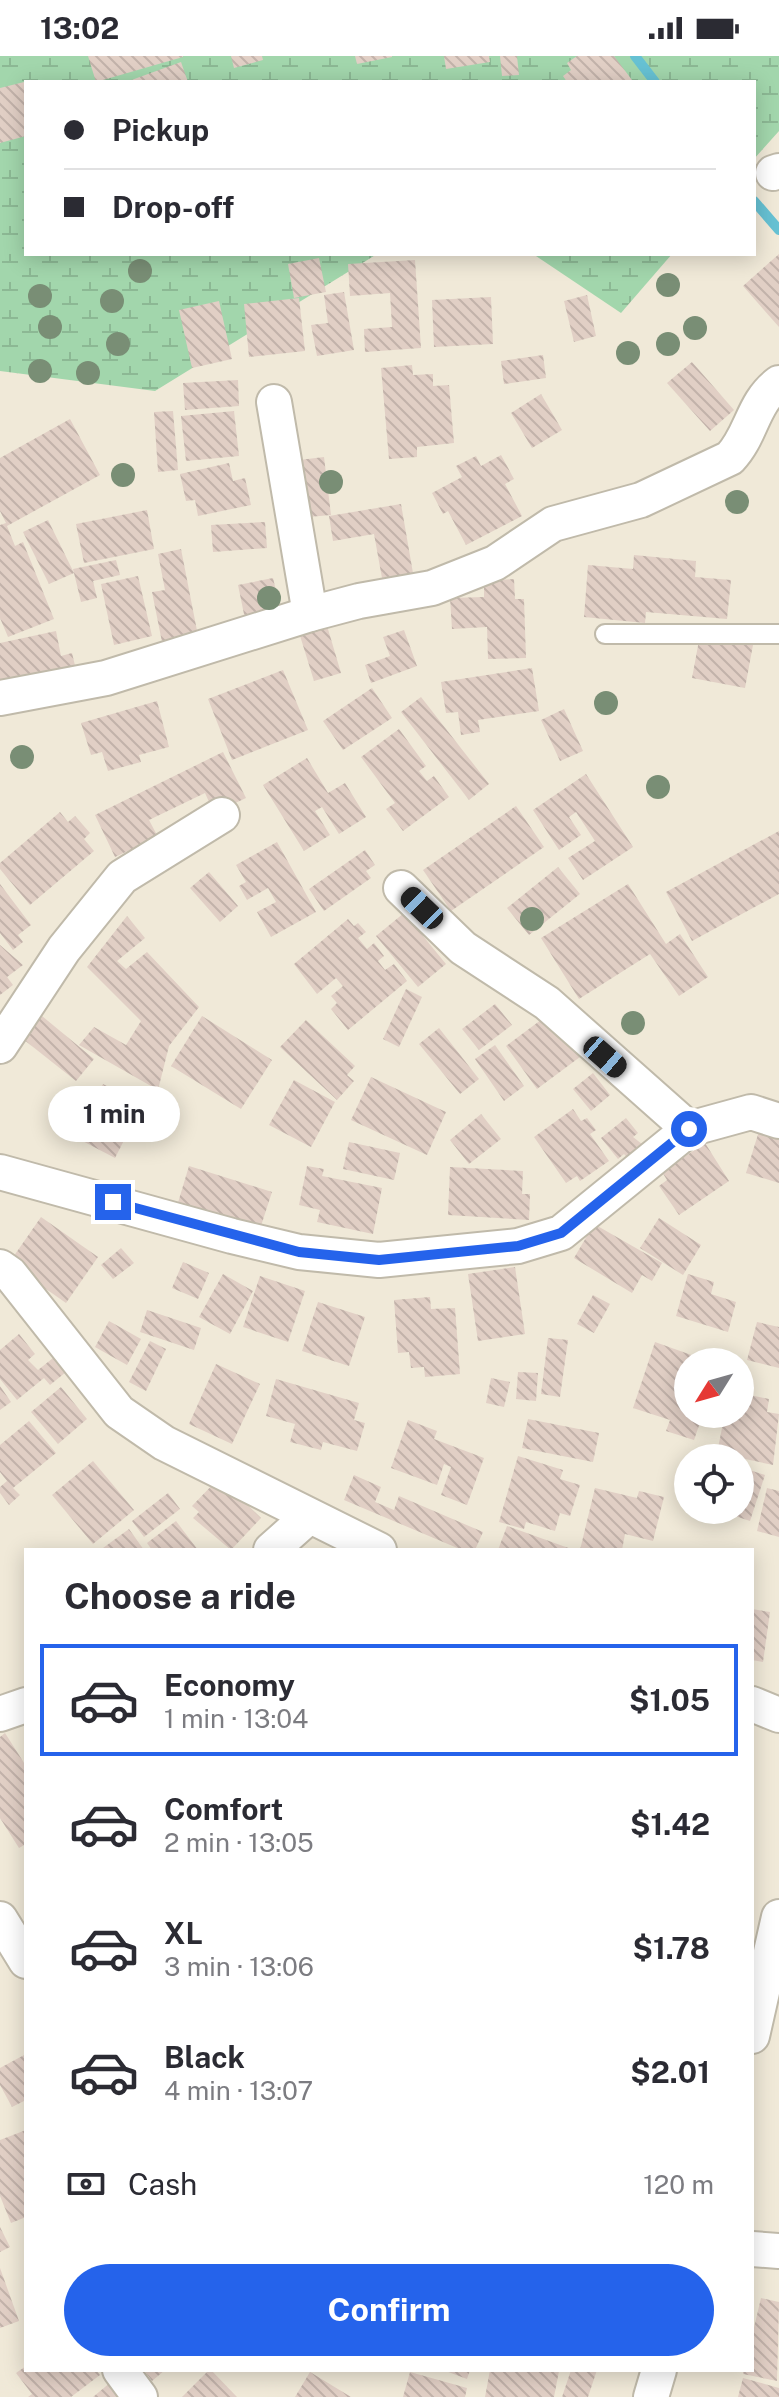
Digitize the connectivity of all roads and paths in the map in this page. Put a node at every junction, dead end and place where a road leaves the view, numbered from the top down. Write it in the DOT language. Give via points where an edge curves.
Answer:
graph roads {
  1 [pos="779,383"];
  2 [pos="274,402"];
  3 [pos="310,614"];
  4 [pos="605,634"];
  5 [pos="779,634"];
  6 [pos="0,698"];
  7 [pos="222,815"];
  8 [pos="401,888"];
  9 [pos="0,1046"];
  10 [pos="779,1121"];
  11 [pos="689,1129"];
  12 [pos="0,1172"];
  13 [pos="0,1267"];
  14 [pos="308,1517"];
  15 [pos="273,1548"];
  16 [pos="375,1548"];
  17 [pos="754,1705"];
  18 [pos="24,1706"];
  19 [pos="0,1714"];
  20 [pos="779,1715"];
  21 [pos="779,1917"];
  22 [pos="0,1919"];
  23 [pos="24,1958"];
  24 [pos="758,1994"];
  25 [pos="754,2022"];
  26 [pos="754,2249"];
  27 [pos="779,2251"];
  28 [pos="121,2372"];
  29 [pos="658,2372"];
  30 [pos="140,2397"];
  31 [pos="651,2397"];
  1 -- 3 [label="street" via="756,407 730,458 641,500 553,524 495,563 432,588"];
  2 -- 3 [label="street"];
  3 -- 6 [label="street" via="106,678"];
  4 -- 5 [label="lane"];
  7 -- 9 [label="street" via="122,877 64,949"];
  8 -- 11 [label="street" via="463,948 547,1003"];
  10 -- 11 [label="street" via="751,1112"];
  11 -- 12 [label="street" via="561,1233 518,1246 379,1260 245,1240"];
  13 -- 14 [label="street" via="119,1412 164,1443"];
  14 -- 15 [label="street"];
  14 -- 16 [label="street"];
  17 -- 20 [label="street"];
  18 -- 19 [label="street"];
  21 -- 24 [label="street"];
  22 -- 23 [label="street"];
  24 -- 25 [label="street"];
  26 -- 27 [label="street"];
  28 -- 30 [label="street"];
  29 -- 31 [label="street"];
}
